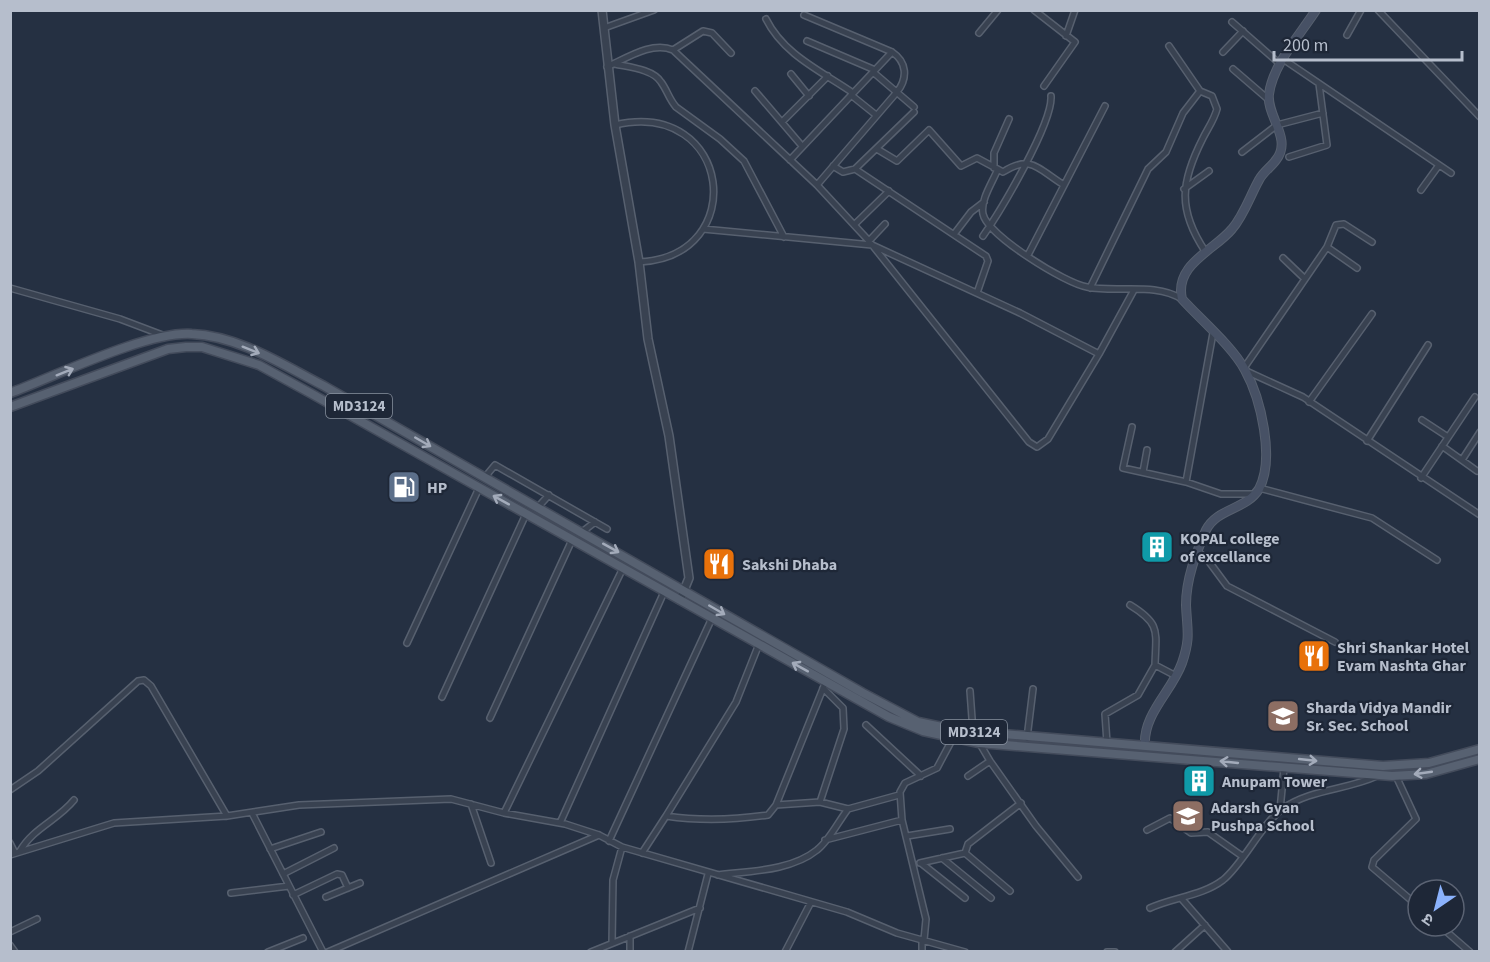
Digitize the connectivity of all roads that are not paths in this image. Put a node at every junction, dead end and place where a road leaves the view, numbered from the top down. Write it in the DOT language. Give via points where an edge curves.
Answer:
graph roads {
  1 [pos="602,10"];
  2 [pos="654,10"];
  3 [pos="998,10"];
  4 [pos="1034,10"];
  5 [pos="1074,10"];
  6 [pos="1316,10"];
  7 [pos="1361,10"];
  8 [pos="1378,10"];
  9 [pos="804,15"];
  10 [pos="766,19"];
  11 [pos="1232,22"];
  12 [pos="604,28"];
  13 [pos="1243,31"];
  14 [pos="979,33"];
  15 [pos="1347,34"];
  16 [pos="1066,36"];
  17 [pos="807,41"];
  18 [pos="1169,46"];
  19 [pos="673,50"];
  20 [pos="892,52"];
  21 [pos="1223,52"];
  22 [pos="731,53"];
  23 [pos="1282,62"];
  24 [pos="609,64"];
  25 [pos="1233,69"];
  26 [pos="874,71"];
  27 [pos="791,74"];
  28 [pos="828,76"];
  29 [pos="1318,84"];
  30 [pos="1044,86"];
  31 [pos="755,91"];
  32 [pos="1200,91"];
  33 [pos="897,92"];
  34 [pos="852,94"];
  35 [pos="808,96"];
  36 [pos="1051,96"];
  37 [pos="1269,100"];
  38 [pos="1105,106"];
  39 [pos="1323,113"];
  40 [pos="876,115"];
  41 [pos="1479,117"];
  42 [pos="1009,119"];
  43 [pos="782,122"];
  44 [pos="615,125"];
  45 [pos="1277,125"];
  46 [pos="802,146"];
  47 [pos="878,149"];
  48 [pos="1242,152"];
  49 [pos="1288,157"];
  50 [pos="790,160"];
  51 [pos="1026,162"];
  52 [pos="1439,165"];
  53 [pos="833,166"];
  54 [pos="855,170"];
  55 [pos="995,170"];
  56 [pos="1209,171"];
  57 [pos="1451,173"];
  58 [pos="817,185"];
  59 [pos="1064,185"];
  60 [pos="1184,189"];
  61 [pos="1421,190"];
  62 [pos="889,191"];
  63 [pos="984,201"];
  64 [pos="885,224"];
  65 [pos="854,225"];
  66 [pos="990,227"];
  67 [pos="703,229"];
  68 [pos="955,233"];
  69 [pos="982,236"];
  70 [pos="784,237"];
  71 [pos="1372,242"];
  72 [pos="871,243"];
  73 [pos="1327,247"];
  74 [pos="1205,251"];
  75 [pos="1028,255"];
  76 [pos="1283,258"];
  77 [pos="639,262"];
  78 [pos="1357,268"];
  79 [pos="1305,279"];
  80 [pos="10,288"];
  81 [pos="1090,288"];
  82 [pos="1134,290"];
  83 [pos="977,293"];
  84 [pos="1182,299"];
  85 [pos="1372,314"];
  86 [pos="1213,333"];
  87 [pos="166,336"];
  88 [pos="1428,345"];
  89 [pos="1100,354"];
  90 [pos="1245,369"];
  91 [pos="10,393"];
  92 [pos="1475,397"];
  93 [pos="1309,402"];
  94 [pos="10,407"];
  95 [pos="1422,420"];
  96 [pos="1132,427"];
  97 [pos="1479,432"];
  98 [pos="1448,437"];
  99 [pos="1367,441"];
  100 [pos="1442,446"];
  101 [pos="1147,450"];
  102 [pos="1462,460"];
  103 [pos="1477,471"];
  104 [pos="1143,472"];
  105 [pos="485,477"];
  106 [pos="1421,478"];
  107 [pos="1186,482"];
  108 [pos="479,488"];
  109 [pos="1257,491"];
  110 [pos="549,495"];
  111 [pos="1479,505"];
  112 [pos="537,507"];
  113 [pos="549,513"];
  114 [pos="526,514"];
  115 [pos="1477,514"];
  116 [pos="595,522"];
  117 [pos="543,523"];
  118 [pos="607,529"];
  119 [pos="582,532"];
  120 [pos="572,540"];
  121 [pos="1198,552"];
  122 [pos="1437,560"];
  123 [pos="623,568"];
  124 [pos="664,592"];
  125 [pos="685,592"];
  126 [pos="680,600"];
  127 [pos="1130,605"];
  128 [pos="712,618"];
  129 [pos="1335,642"];
  130 [pos="407,643"];
  131 [pos="759,644"];
  132 [pos="1155,665"];
  133 [pos="1176,676"];
  134 [pos="824,684"];
  135 [pos="1033,689"];
  136 [pos="970,692"];
  137 [pos="442,697"];
  138 [pos="490,718"];
  139 [pos="866,725"];
  140 [pos="973,732"];
  141 [pos="953,738"];
  142 [pos="1027,738"];
  143 [pos="979,742"];
  144 [pos="1107,743"];
  145 [pos="1145,745"];
  146 [pos="1479,749"];
  147 [pos="1250,754"];
  148 [pos="1272,756"];
  149 [pos="1479,759"];
  150 [pos="990,761"];
  151 [pos="1249,764"];
  152 [pos="1271,767"];
  153 [pos="1284,768"];
  154 [pos="1379,775"];
  155 [pos="921,776"];
  156 [pos="968,776"];
  157 [pos="1396,776"];
  158 [pos="10,790"];
  159 [pos="899,795"];
  160 [pos="74,800"];
  161 [pos="820,802"];
  162 [pos="1021,803"];
  163 [pos="471,804"];
  164 [pos="776,805"];
  165 [pos="848,809"];
  166 [pos="1280,810"];
  167 [pos="252,813"];
  168 [pos="504,813"];
  169 [pos="227,816"];
  170 [pos="666,816"];
  171 [pos="902,820"];
  172 [pos="560,822"];
  173 [pos="950,829"];
  174 [pos="1148,830"];
  175 [pos="321,832"];
  176 [pos="599,835"];
  177 [pos="907,836"];
  178 [pos="825,840"];
  179 [pos="609,841"];
  180 [pos="10,843"];
  181 [pos="334,848"];
  182 [pos="622,848"];
  183 [pos="270,849"];
  184 [pos="15,853"];
  185 [pos="965,853"];
  186 [pos="642,854"];
  187 [pos="1242,856"];
  188 [pos="942,858"];
  189 [pos="491,862"];
  190 [pos="917,863"];
  191 [pos="283,874"];
  192 [pos="708,874"];
  193 [pos="716,876"];
  194 [pos="1078,877"];
  195 [pos="360,883"];
  196 [pos="289,886"];
  197 [pos="348,888"];
  198 [pos="1010,891"];
  199 [pos="231,893"];
  200 [pos="293,895"];
  201 [pos="1406,896"];
  202 [pos="326,897"];
  203 [pos="965,898"];
  204 [pos="991,898"];
  205 [pos="1181,898"];
  206 [pos="812,902"];
  207 [pos="700,908"];
  208 [pos="1150,908"];
  209 [pos="37,919"];
  210 [pos="1205,925"];
  211 [pos="10,932"];
  212 [pos="630,936"];
  213 [pos="303,938"];
  214 [pos="1454,938"];
  215 [pos="923,939"];
  216 [pos="612,943"];
  217 [pos="10,945"];
  218 [pos="1225,950"];
  219 [pos="15,951"];
  220 [pos="268,951"];
  221 [pos="323,951"];
  222 [pos="328,951"];
  223 [pos="591,951"];
  224 [pos="630,951"];
  225 [pos="688,951"];
  226 [pos="785,951"];
  227 [pos="922,951"];
  228 [pos="965,951"];
  229 [pos="1107,951"];
  230 [pos="1115,951"];
  231 [pos="1175,951"];
  232 [pos="1470,951"];
  1 -- 12 [label="street"];
  2 -- 12 [label="street"];
  3 -- 14 [label="street"];
  4 -- 16 [label="street"];
  5 -- 16 [label="street"];
  6 -- 23 [label="main road"];
  7 -- 15 [label="street"];
  8 -- 41 [label="street"];
  9 -- 20 [label="street"];
  10 -- 28 [label="street" via="778,41"];
  11 -- 13 [label="street"];
  12 -- 24 [label="street"];
  13 -- 21 [label="street"];
  13 -- 23 [label="street"];
  16 -- 30 [label="street" via="1075,42"];
  17 -- 26 [label="street"];
  18 -- 32 [label="street"];
  19 -- 22 [label="street" via="703,31 712,33"];
  19 -- 24 [label="street" via="653,47"];
  19 -- 50 [label="street"];
  20 -- 26 [label="street"];
  20 -- 33 [label="street" via="901,60 905,74"];
  23 -- 29 [label="street"];
  23 -- 37 [label="main road"];
  24 -- 44 [label="street"];
  24 -- 70 [label="street" via="653,75 676,107 734,151 754,177"];
  25 -- 37 [label="street"];
  26 -- 33 [label="street"];
  26 -- 34 [label="street"];
  27 -- 35 [label="street"];
  28 -- 34 [label="street"];
  28 -- 35 [label="street"];
  29 -- 39 [label="street"];
  29 -- 52 [label="street"];
  31 -- 43 [label="street"];
  32 -- 60 [label="street" via="1212,96 1217,109 1190,163"];
  32 -- 81 [label="street" via="1183,113 1166,152 1148,169"];
  33 -- 40 [label="street"];
  33 -- 47 [label="street" via="914,110"];
  34 -- 40 [label="street"];
  34 -- 46 [label="street"];
  35 -- 43 [label="street"];
  36 -- 51 [label="street" via="1051,109"];
  37 -- 45 [label="main road"];
  38 -- 59 [label="street"];
  39 -- 45 [label="street"];
  39 -- 49 [label="street" via="1327,144"];
  40 -- 53 [label="street"];
  42 -- 55 [label="street" via="994,153"];
  43 -- 46 [label="street"];
  44 -- 67 [label="street" via="637,120 659,122 680,130 697,145 709,164 714,186 712,208"];
  44 -- 77 [label="street"];
  45 -- 48 [label="street"];
  45 -- 74 [label="main road" via="1282,149 1278,158 1260,177 1234,227"];
  46 -- 50 [label="street"];
  47 -- 54 [label="street"];
  47 -- 55 [label="street" via="897,161 929,130 961,166 977,158"];
  50 -- 58 [label="street"];
  51 -- 55 [label="street" via="1017,162 1003,172"];
  51 -- 59 [label="street"];
  51 -- 66 [label="street"];
  52 -- 57 [label="street"];
  52 -- 61 [label="street"];
  53 -- 54 [label="street" via="843,172"];
  53 -- 58 [label="street"];
  54 -- 62 [label="street"];
  55 -- 63 [label="street"];
  56 -- 60 [label="street"];
  58 -- 65 [label="street"];
  59 -- 75 [label="street"];
  60 -- 74 [label="street" via="1189,222"];
  62 -- 65 [label="street"];
  62 -- 68 [label="street"];
  63 -- 66 [label="street" via="982,211"];
  63 -- 68 [label="street"];
  64 -- 72 [label="street"];
  65 -- 72 [label="street"];
  66 -- 69 [label="street"];
  66 -- 75 [label="street"];
  67 -- 70 [label="street"];
  67 -- 77 [label="street" via="675,254"];
  68 -- 83 [label="street" via="988,258"];
  70 -- 72 [label="street"];
  71 -- 73 [label="street" via="1340,222"];
  72 -- 83 [label="street"];
  72 -- 89 [label="street" via="1032,445 1037,447 1048,440"];
  73 -- 78 [label="street"];
  73 -- 79 [label="street"];
  74 -- 84 [label="main road" via="1184,277"];
  75 -- 81 [label="street" via="1072,282"];
  76 -- 79 [label="street"];
  77 -- 125 [label="street" via="648,339 675,473 689,578"];
  79 -- 90 [label="street"];
  80 -- 87 [label="street"];
  81 -- 82 [label="street"];
  82 -- 84 [label="street" via="1165,290"];
  82 -- 89 [label="street"];
  83 -- 89 [label="street"];
  84 -- 86 [label="main road"];
  85 -- 93 [label="street"];
  86 -- 90 [label="main road"];
  86 -- 107 [label="street"];
  91 -- 87 [label="main road, MD3124, one-way"];
  87 -- 105 [label="main road, MD3124, one-way" via="209,336 265,356"];
  88 -- 99 [label="street"];
  90 -- 93 [label="street"];
  90 -- 109 [label="main road" via="1268,451 1267,469"];
  92 -- 98 [label="street"];
  93 -- 99 [label="street"];
  94 -- 108 [label="main road, MD3124" via="168,349 202,347 259,365"];
  95 -- 98 [label="street"];
  96 -- 104 [label="street" via="1122,466"];
  97 -- 102 [label="street"];
  98 -- 100 [label="street"];
  99 -- 106 [label="street"];
  100 -- 102 [label="street"];
  100 -- 106 [label="street"];
  101 -- 104 [label="street"];
  102 -- 103 [label="street"];
  104 -- 107 [label="street"];
  105 -- 110 [label="street" via="495,465"];
  105 -- 112 [label="main road, MD3124"];
  106 -- 115 [label="street"];
  107 -- 109 [label="street" via="1221,494"];
  114 -- 108 [label="main road, MD3124, one-way"];
  108 -- 130 [label="street"];
  109 -- 121 [label="main road" via="1214,520"];
  109 -- 122 [label="street" via="1372,518"];
  110 -- 112 [label="street"];
  110 -- 116 [label="street"];
  111 -- 115 [label="street"];
  112 -- 113 [label="main road, MD3124"];
  113 -- 117 [label="main road"];
  113 -- 119 [label="main road, MD3124"];
  114 -- 117 [label="main road, MD3124"];
  114 -- 137 [label="street"];
  116 -- 118 [label="street"];
  116 -- 119 [label="street"];
  117 -- 120 [label="main road, MD3124"];
  119 -- 125 [label="main road, MD3124, one-way"];
  120 -- 123 [label="main road, MD3124"];
  120 -- 138 [label="street"];
  121 -- 129 [label="street" via="1227,586"];
  121 -- 133 [label="main road" via="1186,605 1190,633"];
  123 -- 124 [label="main road, MD3124"];
  123 -- 168 [label="street"];
  124 -- 126 [label="main road, MD3124"];
  124 -- 172 [label="street"];
  125 -- 126 [label="street"];
  125 -- 140 [label="main road, MD3124, one-way" via="918,722"];
  126 -- 128 [label="main road"];
  127 -- 132 [label="street" via="1145,614 1156,628"];
  128 -- 131 [label="main road"];
  128 -- 179 [label="street"];
  134 -- 131 [label="main road, one-way"];
  131 -- 170 [label="street" via="736,702"];
  132 -- 133 [label="street"];
  132 -- 144 [label="street" via="1138,695 1105,714"];
  133 -- 145 [label="main road" via="1145,730"];
  134 -- 141 [label="main road" via="889,717"];
  134 -- 161 [label="street" via="843,708 844,729"];
  134 -- 164 [label="street"];
  135 -- 142 [label="street"];
  136 -- 140 [label="street"];
  139 -- 155 [label="street"];
  140 -- 142 [label="main road, MD3124"];
  140 -- 143 [label="street"];
  141 -- 143 [label="main road"];
  141 -- 155 [label="street" via="937,768"];
  142 -- 144 [label="main road, MD3124"];
  143 -- 150 [label="street"];
  151 -- 143 [label="main road, one-way"];
  144 -- 145 [label="main road, MD3124"];
  145 -- 147 [label="main road, MD3124"];
  148 -- 146 [label="main road, MD3124, one-way" via="1408,766"];
  147 -- 148 [label="main road, MD3124"];
  147 -- 151 [label="main road"];
  148 -- 152 [label="main road"];
  149 -- 157 [label="main road, one-way" via="1425,774"];
  150 -- 156 [label="street"];
  150 -- 162 [label="street"];
  151 -- 152 [label="main road"];
  152 -- 153 [label="main road"];
  153 -- 154 [label="main road"];
  153 -- 166 [label="street"];
  154 -- 157 [label="main road"];
  154 -- 166 [label="street" via="1357,785 1316,793"];
  155 -- 159 [label="street" via="905,783"];
  157 -- 201 [label="street" via="1416,819 1374,860 1372,867"];
  158 -- 169 [label="street" via="38,771 138,681 144,680"];
  159 -- 165 [label="street"];
  159 -- 171 [label="street"];
  160 -- 184 [label="street" via="27,838"];
  161 -- 164 [label="street"];
  161 -- 165 [label="street"];
  162 -- 185 [label="street" via="968,844"];
  162 -- 194 [label="street"];
  163 -- 167 [label="street" via="451,799 299,805"];
  163 -- 168 [label="street"];
  163 -- 189 [label="street"];
  164 -- 170 [label="street" via="768,815 739,819"];
  165 -- 178 [label="street"];
  166 -- 187 [label="street"];
  167 -- 169 [label="street"];
  167 -- 183 [label="street"];
  168 -- 172 [label="street"];
  169 -- 184 [label="street" via="114,824"];
  170 -- 186 [label="street"];
  171 -- 177 [label="street"];
  171 -- 178 [label="street"];
  172 -- 176 [label="street"];
  173 -- 177 [label="street"];
  174 -- 187 [label="street" via="1170,818 1191,833 1208,832"];
  175 -- 183 [label="street"];
  176 -- 179 [label="street"];
  176 -- 222 [label="street"];
  177 -- 190 [label="street"];
  178 -- 193 [label="street" via="818,849 788,865"];
  179 -- 182 [label="street"];
  180 -- 184 [label="street"];
  181 -- 191 [label="street"];
  182 -- 186 [label="street"];
  182 -- 216 [label="street" via="613,880"];
  183 -- 191 [label="street"];
  185 -- 188 [label="street"];
  185 -- 198 [label="street"];
  186 -- 192 [label="street"];
  187 -- 205 [label="street" via="1226,878 1212,888"];
  188 -- 190 [label="street"];
  188 -- 204 [label="street"];
  190 -- 203 [label="street"];
  190 -- 215 [label="street" via="926,919"];
  191 -- 196 [label="street"];
  192 -- 193 [label="street"];
  192 -- 207 [label="street"];
  193 -- 206 [label="street"];
  195 -- 197 [label="street"];
  196 -- 199 [label="street"];
  196 -- 200 [label="street"];
  197 -- 200 [label="street" via="342,875 336,874"];
  197 -- 202 [label="street"];
  200 -- 221 [label="street"];
  205 -- 208 [label="street"];
  205 -- 210 [label="street"];
  206 -- 215 [label="street"];
  206 -- 226 [label="street"];
  207 -- 212 [label="street"];
  207 -- 225 [label="street"];
  209 -- 211 [label="street"];
  210 -- 218 [label="street"];
  210 -- 231 [label="street"];
  212 -- 216 [label="street"];
  212 -- 224 [label="street"];
  213 -- 220 [label="street"];
  214 -- 232 [label="street"];
  215 -- 227 [label="street"];
  215 -- 228 [label="street"];
  216 -- 223 [label="street"];
  217 -- 219 [label="street"];
  229 -- 230 [label="street"];
}
